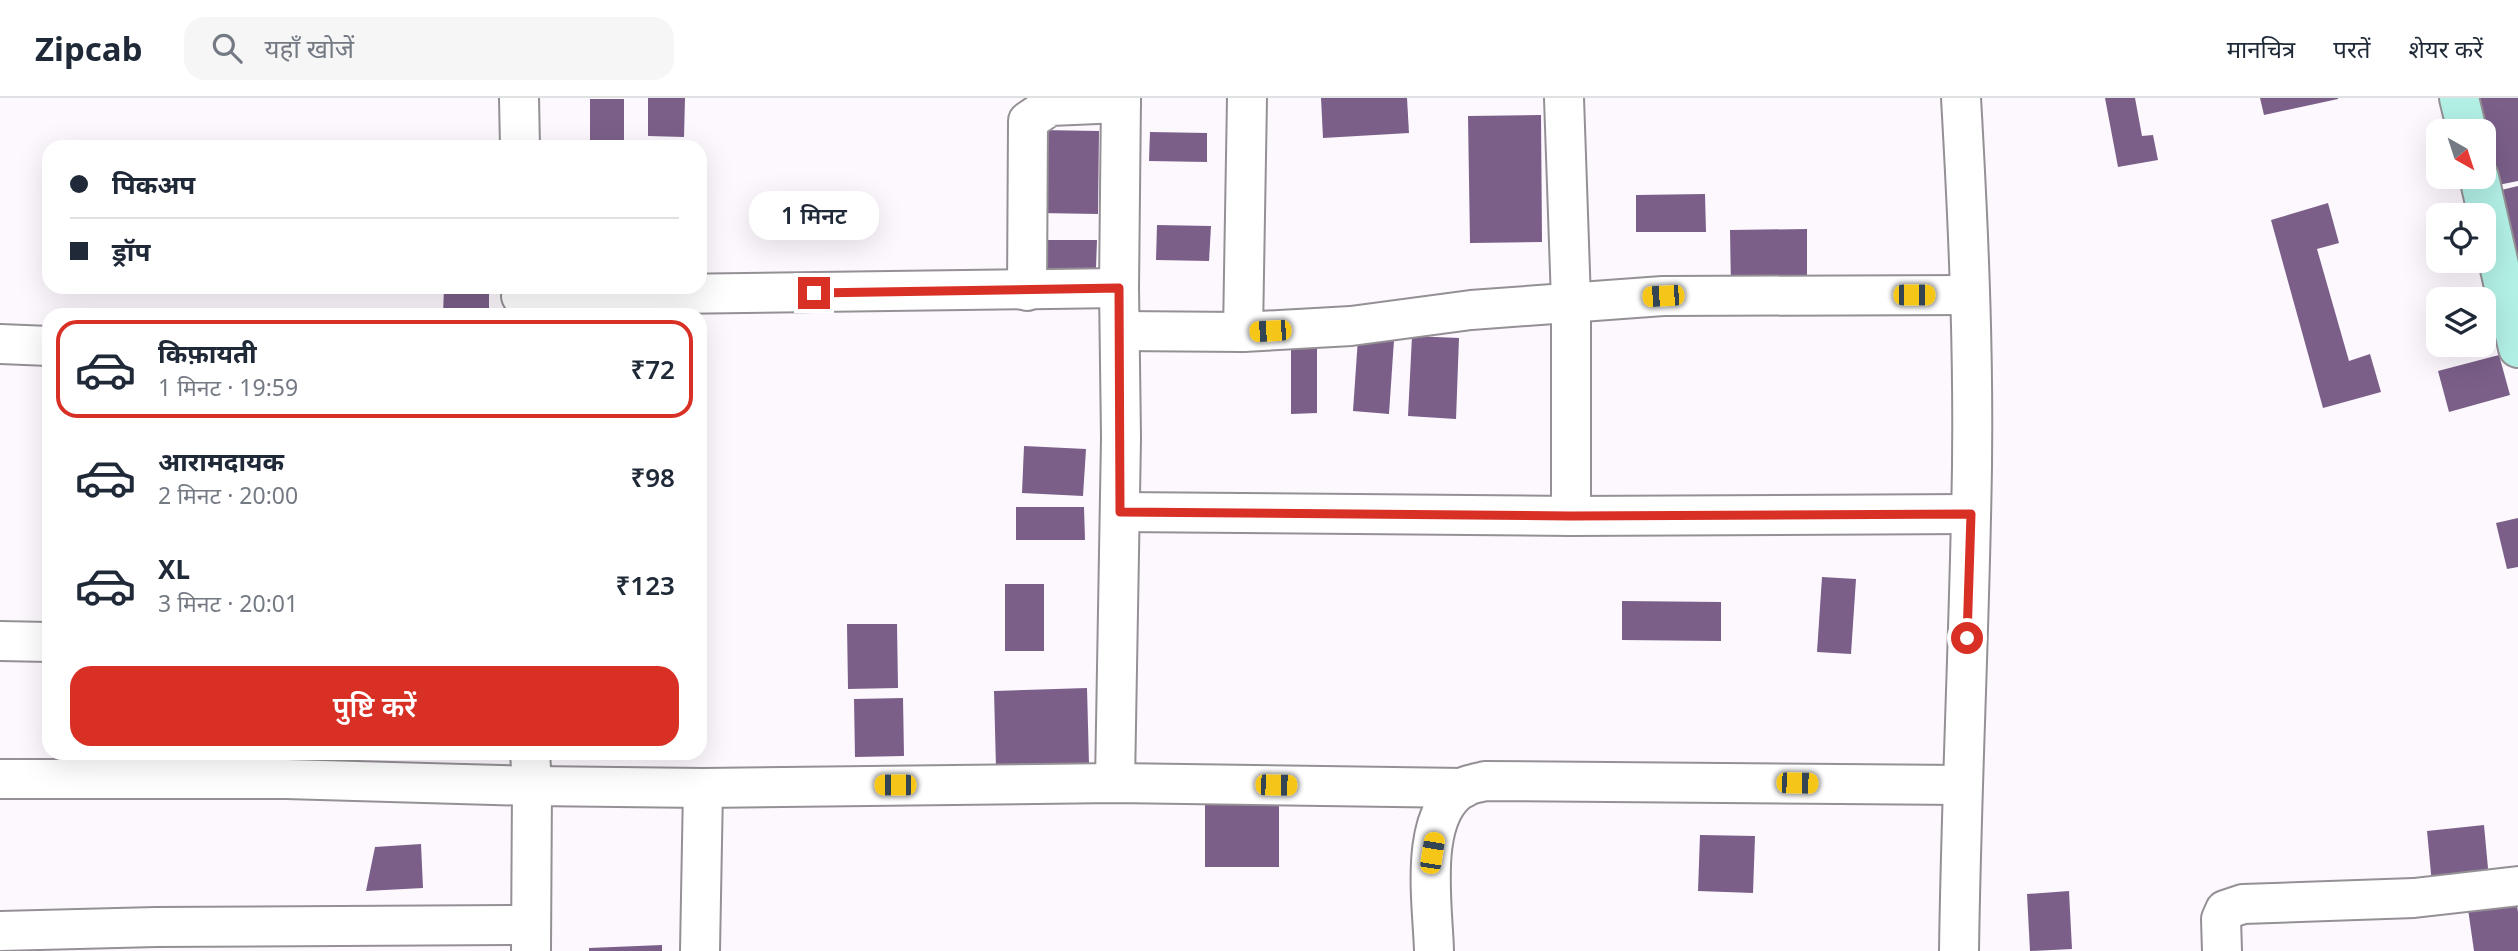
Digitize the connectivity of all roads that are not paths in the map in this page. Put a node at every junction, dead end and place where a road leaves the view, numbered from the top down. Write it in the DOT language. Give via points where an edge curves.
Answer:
graph roads {
  1 [pos="519,98"];
  2 [pos="1247,98"];
  3 [pos="1564,98"];
  4 [pos="1961,98"];
  5 [pos="2459,98"];
  6 [pos="1121,100"];
  7 [pos="2465,119"];
  8 [pos="520,140"];
  9 [pos="2482,189"];
  10 [pos="1119,288"];
  11 [pos="1027,291"];
  12 [pos="1970,295"];
  13 [pos="521,299"];
  14 [pos="1570,301"];
  15 [pos="1120,331"];
  16 [pos="1243,332"];
  17 [pos="0,344"];
  18 [pos="42,346"];
  19 [pos="2518,348"];
  20 [pos="1120,512"];
  21 [pos="1971,514"];
  22 [pos="1571,516"];
  23 [pos="0,641"];
  24 [pos="42,642"];
  25 [pos="531,769"];
  26 [pos="0,779"];
  27 [pos="1115,783"];
  28 [pos="1962,785"];
  29 [pos="703,788"];
  30 [pos="1464,788"];
  31 [pos="2518,886"];
  32 [pos="0,932"];
  33 [pos="531,938"];
  34 [pos="700,951"];
  35 [pos="1434,951"];
  36 [pos="1959,951"];
  37 [pos="2222,951"];
  1 -- 8 [label="street"];
  2 -- 16 [label="street"];
  3 -- 14 [label="street"];
  4 -- 12 [label="street"];
  5 -- 7 [label="street"];
  6 -- 10 [label="street"];
  6 -- 11 [label="street" via="1050,106 1028,121"];
  9 -- 19 [label="street"];
  10 -- 11 [label="street"];
  10 -- 15 [label="street"];
  11 -- 13 [label="street"];
  12 -- 14 [label="street" via="1663,296"];
  12 -- 21 [label="street"];
  14 -- 16 [label="street" via="1351,326"];
  14 -- 22 [label="street"];
  15 -- 16 [label="street"];
  15 -- 20 [label="street"];
  17 -- 18 [label="street"];
  20 -- 22 [label="street"];
  20 -- 27 [label="street"];
  21 -- 22 [label="street"];
  21 -- 28 [label="street"];
  23 -- 24 [label="street"];
  25 -- 26 [label="street" via="286,779"];
  25 -- 29 [label="street"];
  25 -- 33 [label="street"];
  27 -- 29 [label="street"];
  27 -- 30 [label="street"];
  28 -- 30 [label="street" via="1523,780 1485,781"];
  28 -- 36 [label="street"];
  29 -- 34 [label="street"];
  30 -- 35 [label="street" via="1447,803 1437,822 1432,853"];
  31 -- 37 [label="street" via="2414,898 2243,904 2225,910"];
  32 -- 33 [label="street" via="156,927"];
}
